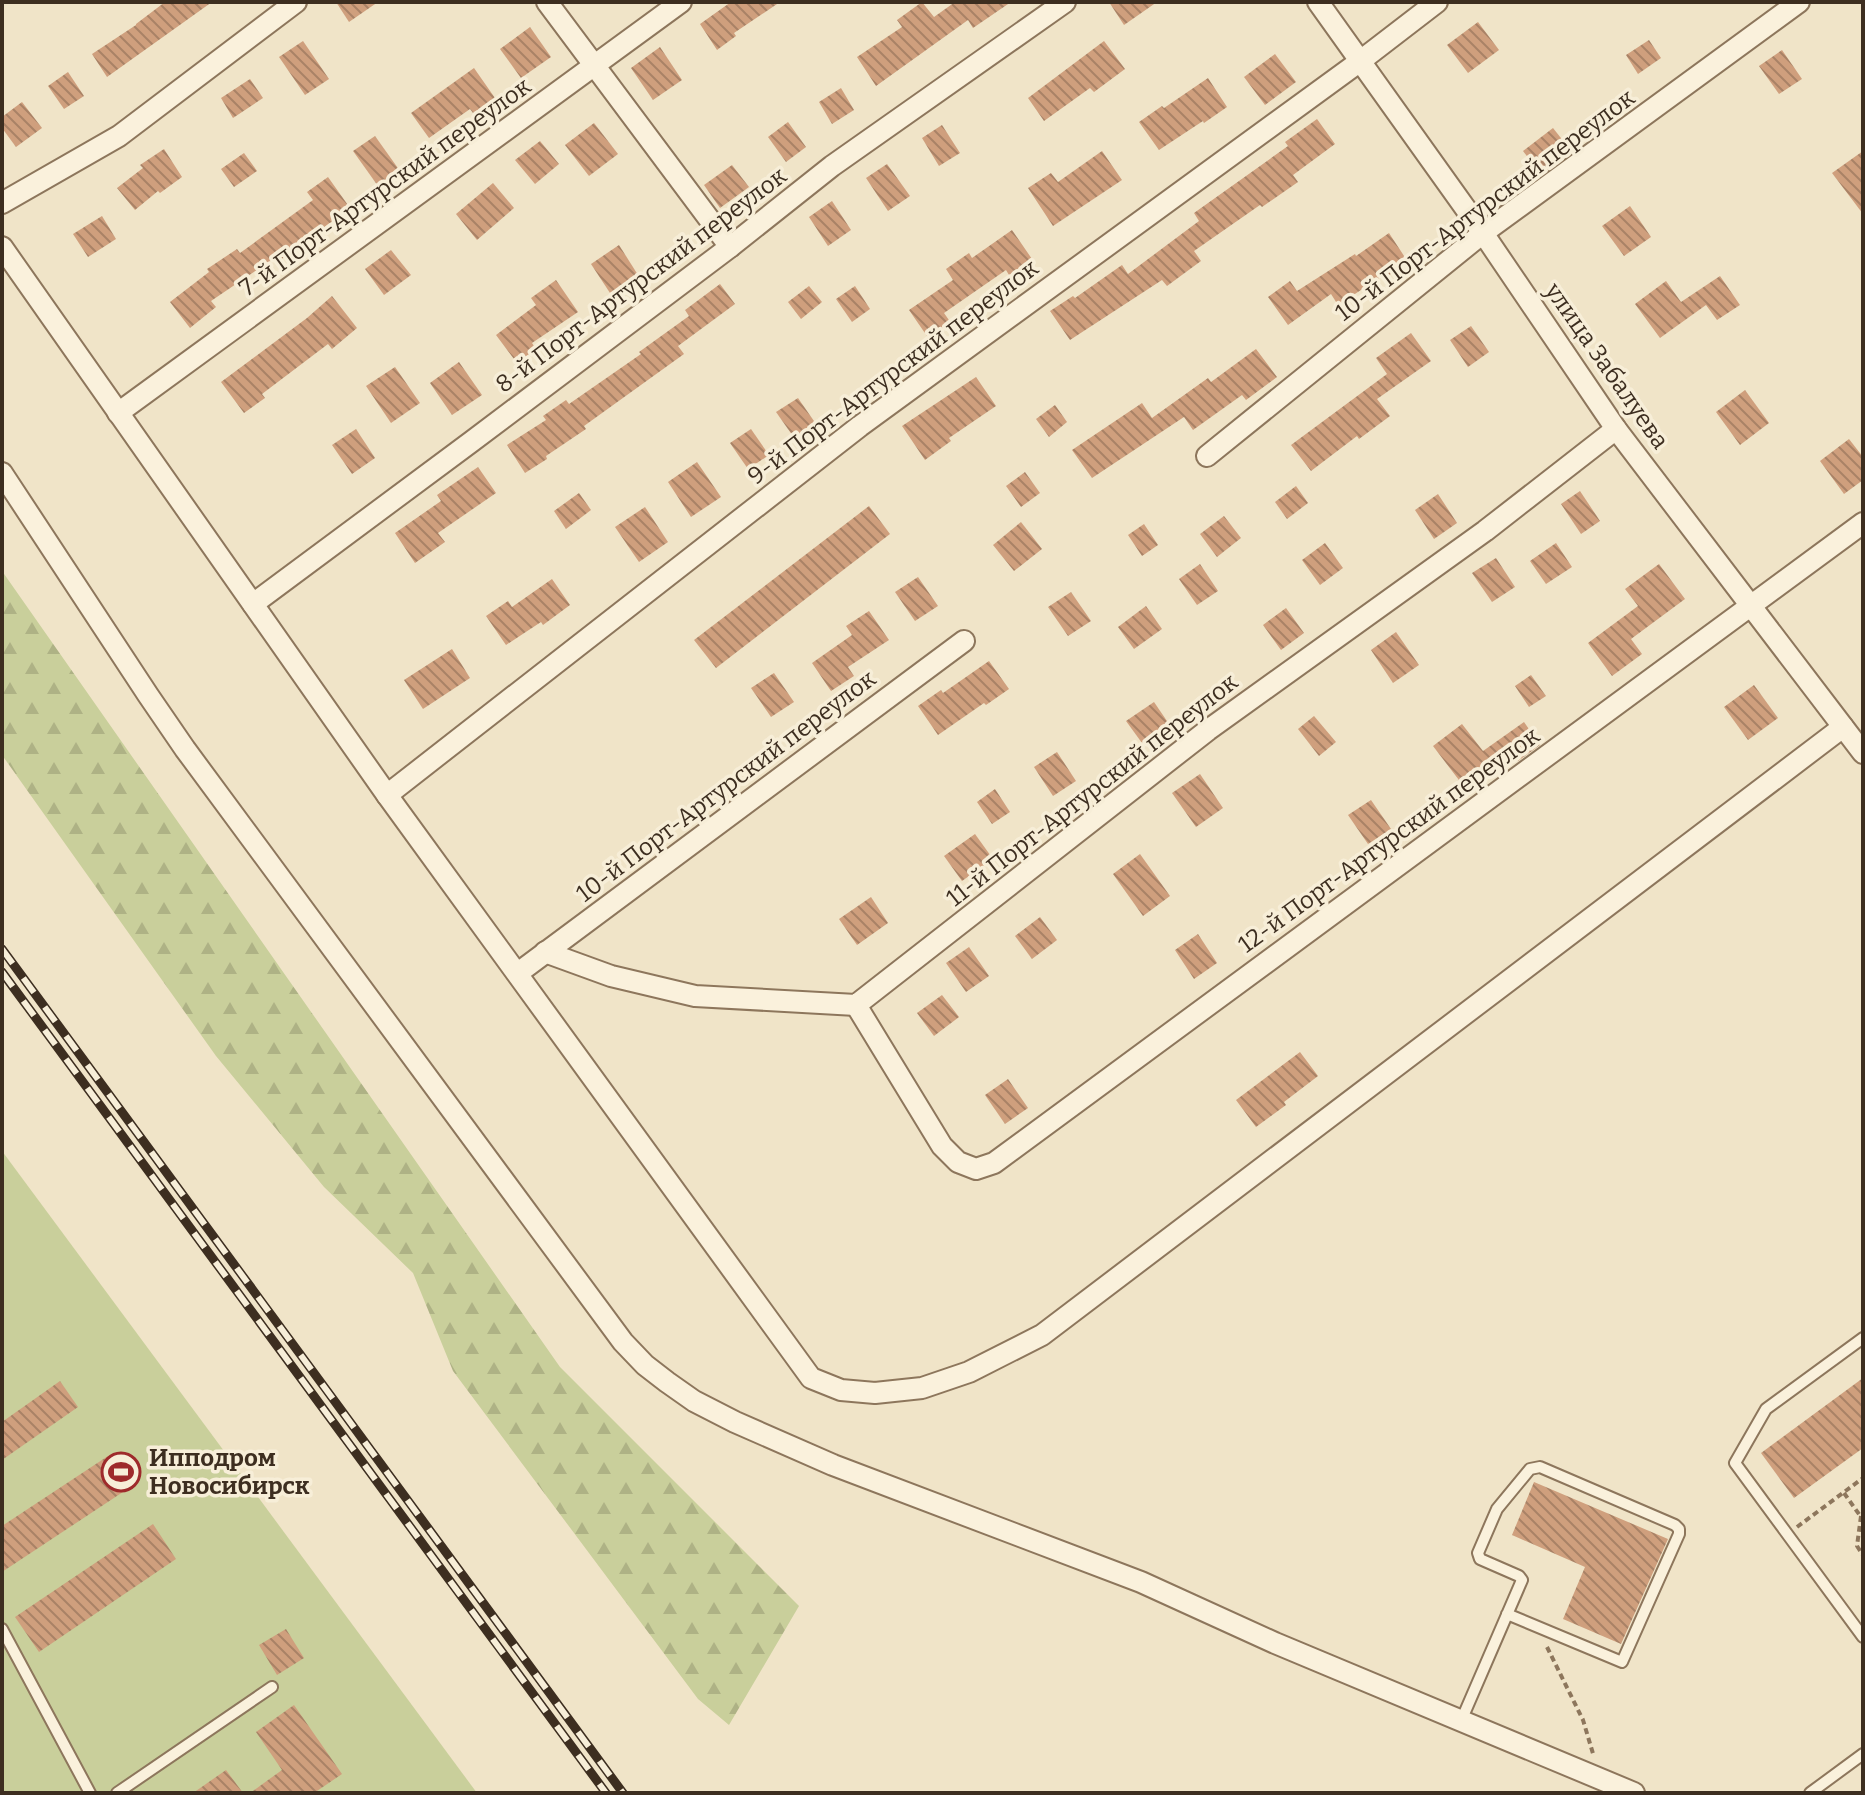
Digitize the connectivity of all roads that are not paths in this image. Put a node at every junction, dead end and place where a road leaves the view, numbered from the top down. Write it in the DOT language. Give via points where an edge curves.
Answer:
graph roads {
  1 [pos="296,2"];
  2 [pos="547,2"];
  3 [pos="681,2"];
  4 [pos="1065,2"];
  5 [pos="1318,2"];
  6 [pos="1437,2"];
  7 [pos="1799,2"];
  8 [pos="1359,62"];
  9 [pos="596,66"];
  10 [pos="2,203"];
  11 [pos="1483,233"];
  12 [pos="2,247"];
  13 [pos="730,247"];
  14 [pos="118,413"];
  15 [pos="1616,429"];
  16 [pos="1207,456"];
  17 [pos="2,473"];
  18 [pos="1863,523"];
  19 [pos="253,604"];
  20 [pos="1751,606"];
  21 [pos="964,641"];
  22 [pos="1843,727"];
  23 [pos="1863,753"];
  24 [pos="387,795"];
  25 [pos="545,952"];
  26 [pos="518,973"];
  27 [pos="856,1005"];
  28 [pos="1863,1338"];
  29 [pos="1507,1614"];
  30 [pos="2,1629"];
  31 [pos="1863,1637"];
  32 [pos="272,1687"];
  33 [pos="1461,1721"];
  34 [pos="1863,1754"];
  35 [pos="90,1793"];
  36 [pos="117,1793"];
  37 [pos="1634,1793"];
  38 [pos="1810,1793"];
  1 -- 10 [label="street" via="119,136"];
  2 -- 9 [label="street"];
  3 -- 9 [label="street, 7-й Порт-Артурский переулок"];
  4 -- 13 [label="street, 8-й Порт-Артурский переулок" via="832,166"];
  5 -- 8 [label="street, улица Забалуева"];
  6 -- 8 [label="street, 9-й Порт-Артурский переулок"];
  7 -- 11 [label="street, 10-й Порт-Артурский переулок"];
  8 -- 11 [label="street, улица Забалуева"];
  8 -- 24 [label="street, 9-й Порт-Артурский переулок" via="860,426"];
  9 -- 13 [label="street"];
  9 -- 14 [label="street, 7-й Порт-Артурский переулок"];
  11 -- 15 [label="street, улица Забалуева"];
  11 -- 16 [label="street, 10-й Порт-Артурский переулок"];
  12 -- 14 [label="street"];
  13 -- 19 [label="street, 8-й Порт-Артурский переулок"];
  14 -- 19 [label="street"];
  15 -- 20 [label="street, улица Забалуева"];
  15 -- 27 [label="street, 11-й Порт-Артурский переулок" via="1485,531 1208,730"];
  17 -- 33 [label="street" via="185,749 613,1330 645,1365 694,1401 833,1465 1141,1582"];
  18 -- 20 [label="street, 12-й Порт-Артурский переулок"];
  19 -- 24 [label="street"];
  20 -- 22 [label="street, улица Забалуева"];
  20 -- 27 [label="street, 12-й Порт-Артурский переулок" via="994,1163 976,1169 958,1162 942,1146"];
  21 -- 25 [label="street, 10-й Порт-Артурский переулок"];
  22 -- 23 [label="street, улица Забалуева"];
  22 -- 26 [label="street" via="1042,1335 969,1372 922,1388 841,1390 811,1378"];
  24 -- 26 [label="street"];
  25 -- 26 [label="street, 10-й Порт-Артурский переулок"];
  25 -- 27 [label="street" via="611,976 695,996"];
  28 -- 31 [label="lane" via="1766,1409 1735,1463"];
  29 -- 29 [label="lane" via="1521,1577 1480,1559 1478,1553 1497,1509 1530,1469 1540,1467 1679,1529 1622,1662"];
  29 -- 33 [label="lane"];
  30 -- 35 [label="lane"];
  32 -- 36 [label="lane"];
  33 -- 37 [label="street"];
  34 -- 38 [label="lane"];
}
